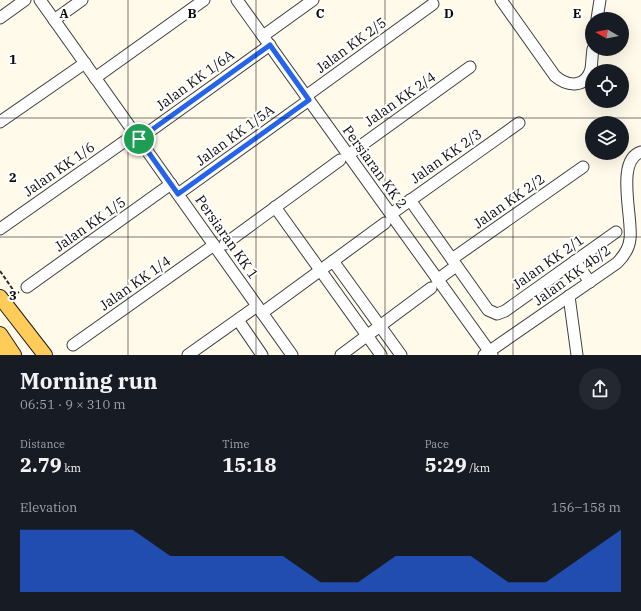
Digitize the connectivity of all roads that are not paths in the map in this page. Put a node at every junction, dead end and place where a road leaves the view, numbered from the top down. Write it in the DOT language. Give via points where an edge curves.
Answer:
graph roads {
  1 [pos="25,0"];
  2 [pos="40,0"];
  3 [pos="82,0"];
  4 [pos="204,0"];
  5 [pos="238,0"];
  6 [pos="313,0"];
  7 [pos="600,0"];
  8 [pos="505,3"];
  9 [pos="432,4"];
  10 [pos="598,12"];
  11 [pos="0,18"];
  12 [pos="54,20"];
  13 [pos="267,41"];
  14 [pos="592,56"];
  15 [pos="85,63"];
  16 [pos="470,67"];
  17 [pos="95,78"];
  18 [pos="307,98"];
  19 [pos="0,122"];
  20 [pos="519,123"];
  21 [pos="137,137"];
  22 [pos="641,152"];
  23 [pos="344,157"];
  24 [pos="583,166"];
  25 [pos="171,184"];
  26 [pos="178,194"];
  27 [pos="410,200"];
  28 [pos="275,207"];
  29 [pos="388,219"];
  30 [pos="0,229"];
  31 [pos="616,232"];
  32 [pos="220,245"];
  33 [pos="333,261"];
  34 [pos="575,261"];
  35 [pos="454,263"];
  36 [pos="320,271"];
  37 [pos="590,282"];
  38 [pos="434,284"];
  39 [pos="27,287"];
  40 [pos="569,296"];
  41 [pos="0,297"];
  42 [pos="0,302"];
  43 [pos="260,309"];
  44 [pos="238,320"];
  45 [pos="380,326"];
  46 [pos="0,334"];
  47 [pos="367,336"];
  48 [pos="73,345"];
  49 [pos="0,352"];
  50 [pos="488,354"];
  51 [pos="2,355"];
  52 [pos="14,355"];
  53 [pos="36,355"];
  54 [pos="44,355"];
  55 [pos="188,355"];
  56 [pos="262,355"];
  57 [pos="292,355"];
  58 [pos="341,355"];
  59 [pos="381,355"];
  60 [pos="401,355"];
  61 [pos="578,355"];
  1 -- 11 [label="street"];
  2 -- 12 [label="street, Persiaran KK 1"];
  3 -- 12 [label="street"];
  4 -- 17 [label="street"];
  5 -- 13 [label="street, Persiaran KK 2"];
  6 -- 13 [label="street, Jalan KK 1/6A"];
  7 -- 10 [label="street"];
  8 -- 14 [label="street" via="561,81 569,84 583,81 591,69"];
  9 -- 18 [label="street, Jalan KK 2/5"];
  12 -- 15 [label="street, Persiaran KK 1"];
  13 -- 18 [label="street, Persiaran KK 2"];
  13 -- 21 [label="street, Jalan KK 1/6A"];
  15 -- 17 [label="street, Persiaran KK 1"];
  15 -- 19 [label="street"];
  16 -- 23 [label="street, Jalan KK 2/4"];
  17 -- 21 [label="street, Persiaran KK 1"];
  18 -- 23 [label="street, Persiaran KK 2"];
  18 -- 26 [label="street, Jalan KK 1/5A"];
  20 -- 27 [label="street, Jalan KK 2/3"];
  21 -- 25 [label="street, Persiaran KK 1"];
  21 -- 30 [label="street, Jalan KK 1/6"];
  22 -- 37 [label="street, Jalan KK 4b/2" via="631,159 627,169 630,232 627,250 623,258"];
  23 -- 28 [label="street, Jalan KK 2/4"];
  23 -- 29 [label="street, Persiaran KK 2"];
  24 -- 35 [label="street, Jalan KK 2/2"];
  25 -- 26 [label="street, Persiaran KK 1"];
  25 -- 39 [label="street, Jalan KK 1/5"];
  26 -- 32 [label="street, Persiaran KK 1"];
  27 -- 29 [label="street, Jalan KK 2/3"];
  27 -- 35 [label="street"];
  28 -- 32 [label="street, Jalan KK 1/4"];
  28 -- 36 [label="street"];
  29 -- 33 [label="street, Jalan KK 2/3"];
  29 -- 38 [label="street, Persiaran KK 2"];
  31 -- 34 [label="street, Jalan KK 2/1"];
  32 -- 43 [label="street, Persiaran KK 1"];
  32 -- 48 [label="street, Jalan KK 1/4"];
  33 -- 36 [label="street, Jalan KK 2/3"];
  33 -- 45 [label="street"];
  34 -- 35 [label="street, Jalan KK 2/1" via="505,311 497,314 488,310"];
  34 -- 37 [label="street"];
  35 -- 38 [label="street, Jalan KK 2/2"];
  36 -- 43 [label="street, Jalan KK 2/3"];
  36 -- 47 [label="street"];
  37 -- 40 [label="street, Jalan KK 4b/2"];
  38 -- 45 [label="street, Jalan KK 2/2"];
  38 -- 50 [label="street, Persiaran KK 2"];
  40 -- 50 [label="street, Jalan KK 4b/2"];
  40 -- 61 [label="street"];
  41 -- 54 [label="main road"];
  42 -- 53 [label="main road"];
  43 -- 44 [label="street, Jalan KK 2/3"];
  43 -- 57 [label="street, Persiaran KK 1"];
  44 -- 55 [label="street, Jalan KK 2/3"];
  44 -- 56 [label="street"];
  45 -- 47 [label="street, Jalan KK 2/2"];
  45 -- 60 [label="street"];
  46 -- 52 [label="main road"];
  47 -- 58 [label="street, Jalan KK 2/2"];
  47 -- 59 [label="street"];
  49 -- 51 [label="main road"];
}
